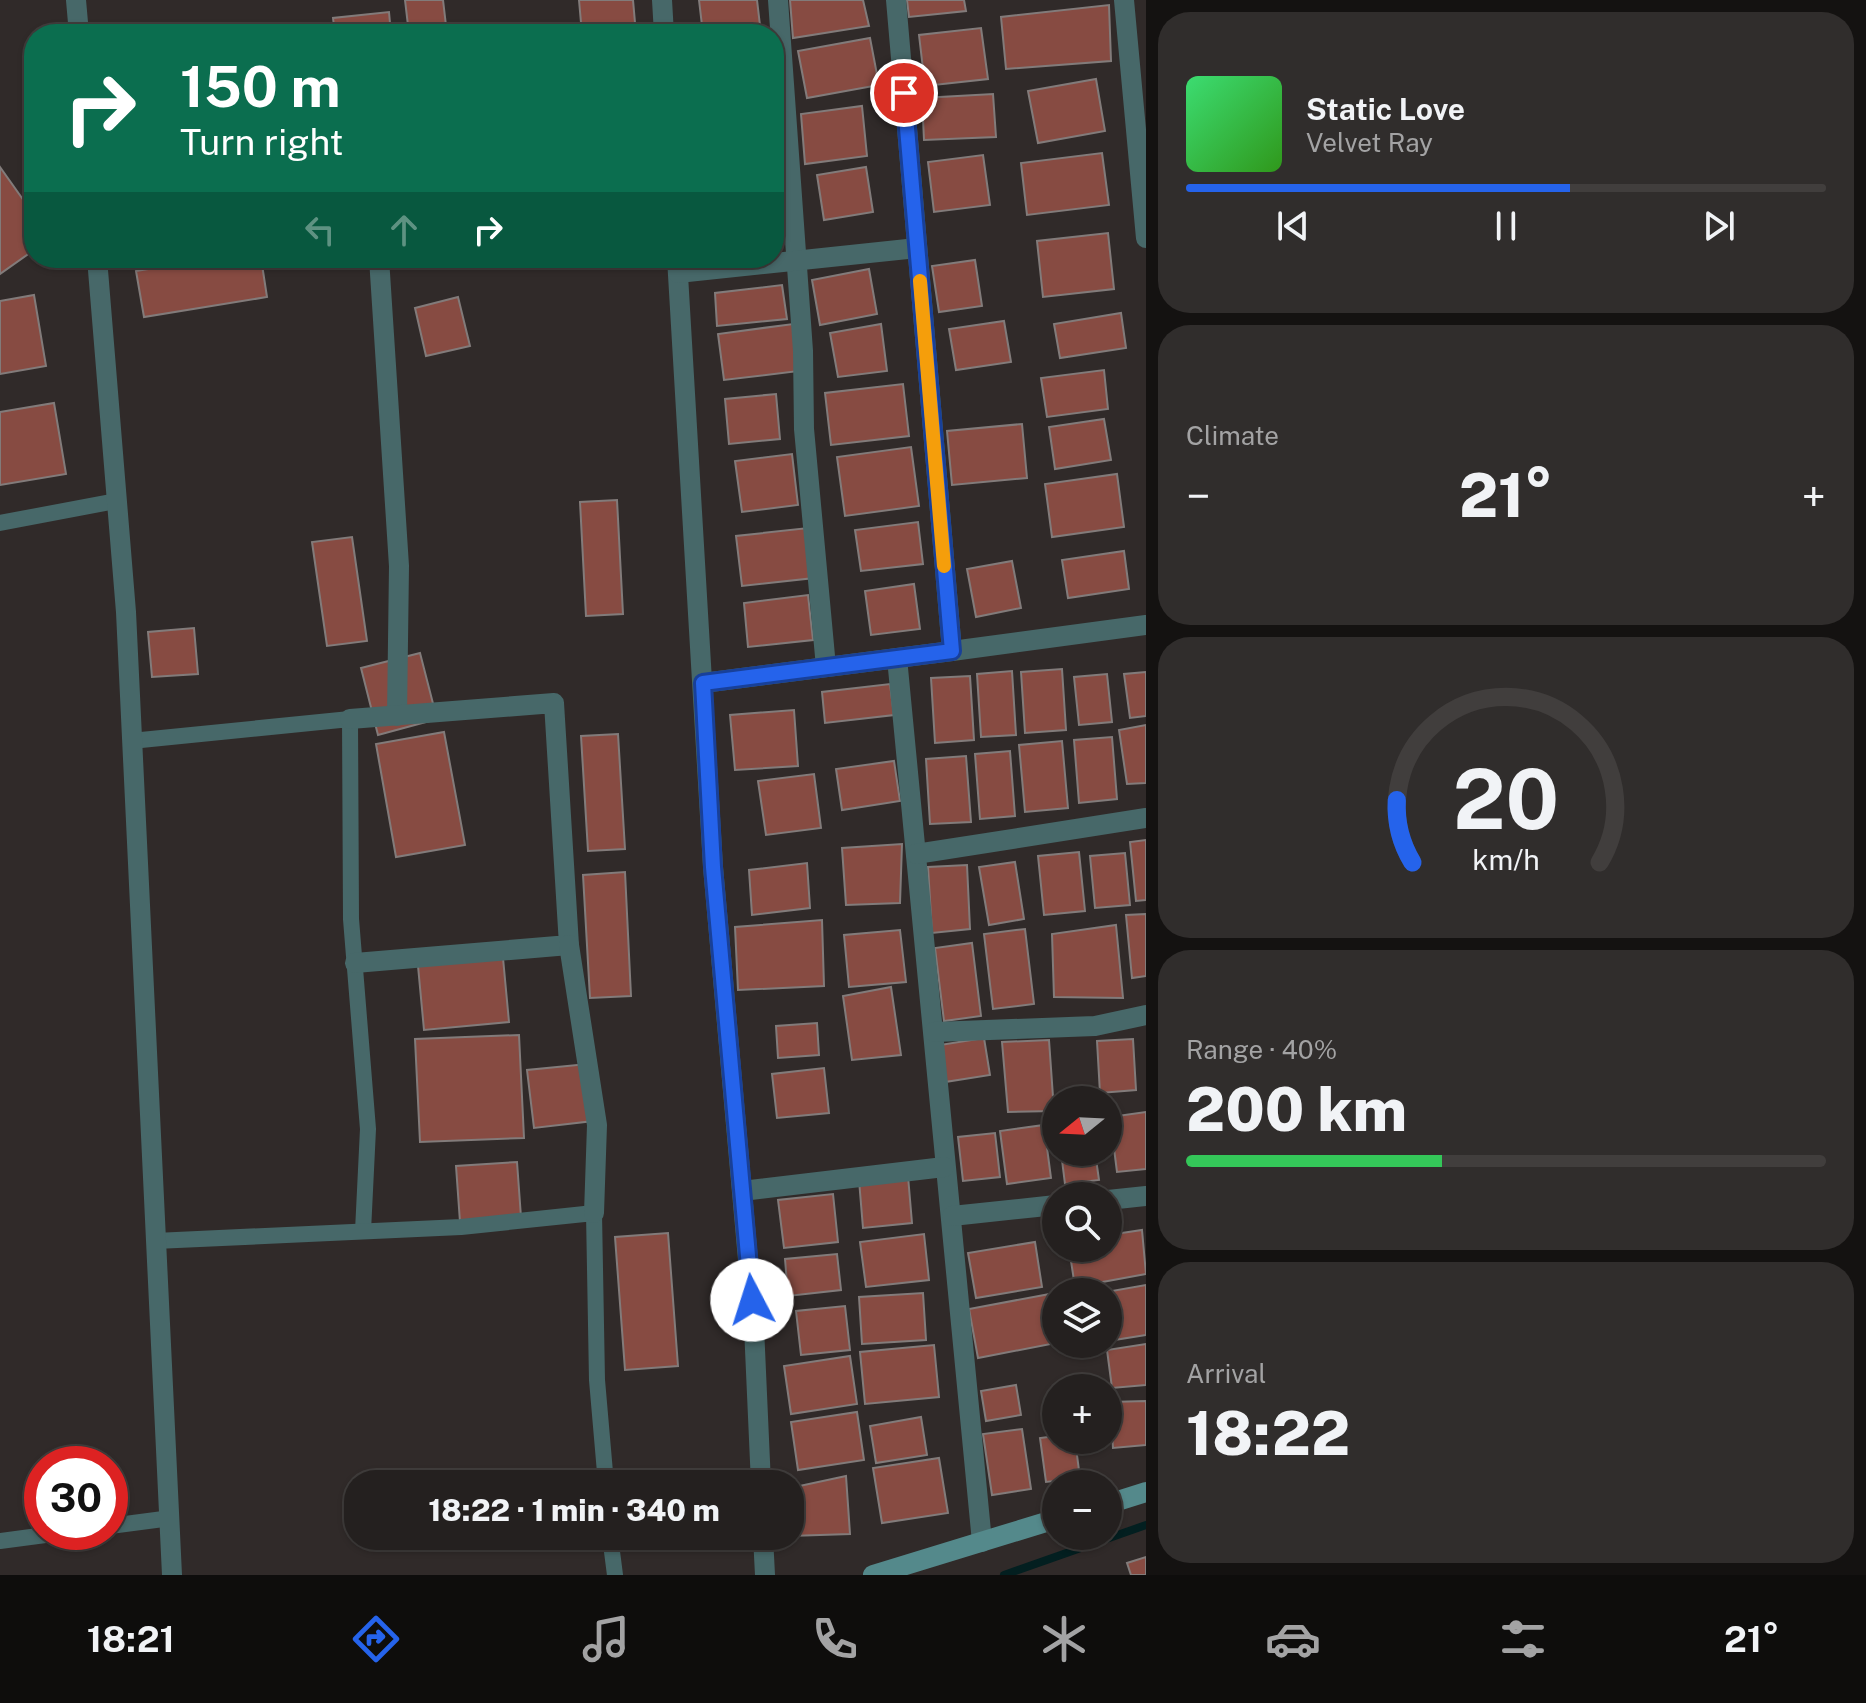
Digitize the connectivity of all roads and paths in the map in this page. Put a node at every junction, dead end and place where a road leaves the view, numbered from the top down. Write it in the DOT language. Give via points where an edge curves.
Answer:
graph roads {
  1 [pos="76,0"];
  2 [pos="662,0"];
  3 [pos="778,0"];
  4 [pos="896,0"];
  5 [pos="1124,0"];
  6 [pos="78,24"];
  7 [pos="663,24"];
  8 [pos="780,24"];
  9 [pos="784,87"];
  10 [pos="1146,238"];
  11 [pos="917,248"];
  12 [pos="796,261"];
  13 [pos="784,262"];
  14 [pos="98,268"];
  15 [pos="380,268"];
  16 [pos="678,268"];
  17 [pos="116,501"];
  18 [pos="0,523"];
  19 [pos="1146,625"];
  20 [pos="952,651"];
  21 [pos="897,658"];
  22 [pos="826,667"];
  23 [pos="703,683"];
  24 [pos="397,716"];
  25 [pos="350,719"];
  26 [pos="131,741"];
  27 [pos="1146,818"];
  28 [pos="916,854"];
  29 [pos="569,945"];
  30 [pos="355,963"];
  31 [pos="1146,1015"];
  32 [pos="934,1032"];
  33 [pos="944,1167"];
  34 [pos="742,1191"];
  35 [pos="1146,1196"];
  36 [pos="1122,1199"];
  37 [pos="1042,1206"];
  38 [pos="594,1213"];
  39 [pos="952,1216"];
  40 [pos="363,1231"];
  41 [pos="155,1241"];
  42 [pos="605,1470"];
  43 [pos="760,1470"];
  44 [pos="1146,1492"];
  45 [pos="1122,1500"];
  46 [pos="171,1518"];
  47 [pos="1042,1523"];
  48 [pos="128,1524"];
  49 [pos="24,1538"];
  50 [pos="0,1541"];
  51 [pos="982,1542"];
  52 [pos="612,1550"];
  53 [pos="764,1550"];
  54 [pos="172,1575"];
  55 [pos="615,1575"];
  56 [pos="765,1575"];
  57 [pos="873,1575"];
  1 -- 6 [label="street"];
  2 -- 7 [label="street"];
  3 -- 8 [label="street"];
  4 -- 11 [label="street"];
  5 -- 10 [label="street"];
  9 -- 12 [label="street"];
  11 -- 12 [label="street"];
  11 -- 20 [label="street"];
  12 -- 13 [label="street"];
  12 -- 22 [label="street" via="804,429"];
  14 -- 17 [label="street"];
  15 -- 24 [label="street" via="399,566"];
  16 -- 23 [label="street"];
  17 -- 18 [label="lane"];
  17 -- 26 [label="street"];
  19 -- 20 [label="street"];
  20 -- 21 [label="street"];
  21 -- 22 [label="street"];
  21 -- 28 [label="street"];
  22 -- 23 [label="street"];
  23 -- 34 [label="street" via="713,867"];
  24 -- 25 [label="street"];
  24 -- 29 [label="street" via="554,703"];
  25 -- 26 [label="lane"];
  25 -- 30 [label="lane"];
  26 -- 41 [label="street"];
  27 -- 28 [label="street"];
  28 -- 32 [label="street"];
  29 -- 30 [label="street"];
  29 -- 38 [label="street" via="597,1125"];
  30 -- 40 [label="lane" via="368,1129"];
  31 -- 32 [label="street" via="1095,1026"];
  32 -- 33 [label="street"];
  33 -- 34 [label="street"];
  33 -- 39 [label="street"];
  34 -- 43 [label="street"];
  35 -- 36 [label="street"];
  37 -- 39 [label="street"];
  38 -- 40 [label="lane"];
  38 -- 42 [label="lane" via="597,1380"];
  39 -- 51 [label="street"];
  40 -- 41 [label="lane"];
  41 -- 46 [label="street"];
  44 -- 45 [label="street"];
  46 -- 48 [label="lane"];
  46 -- 54 [label="street"];
  47 -- 51 [label="street"];
  49 -- 50 [label="lane"];
  51 -- 57 [label="street"];
  52 -- 55 [label="lane"];
  53 -- 56 [label="street"];
}
